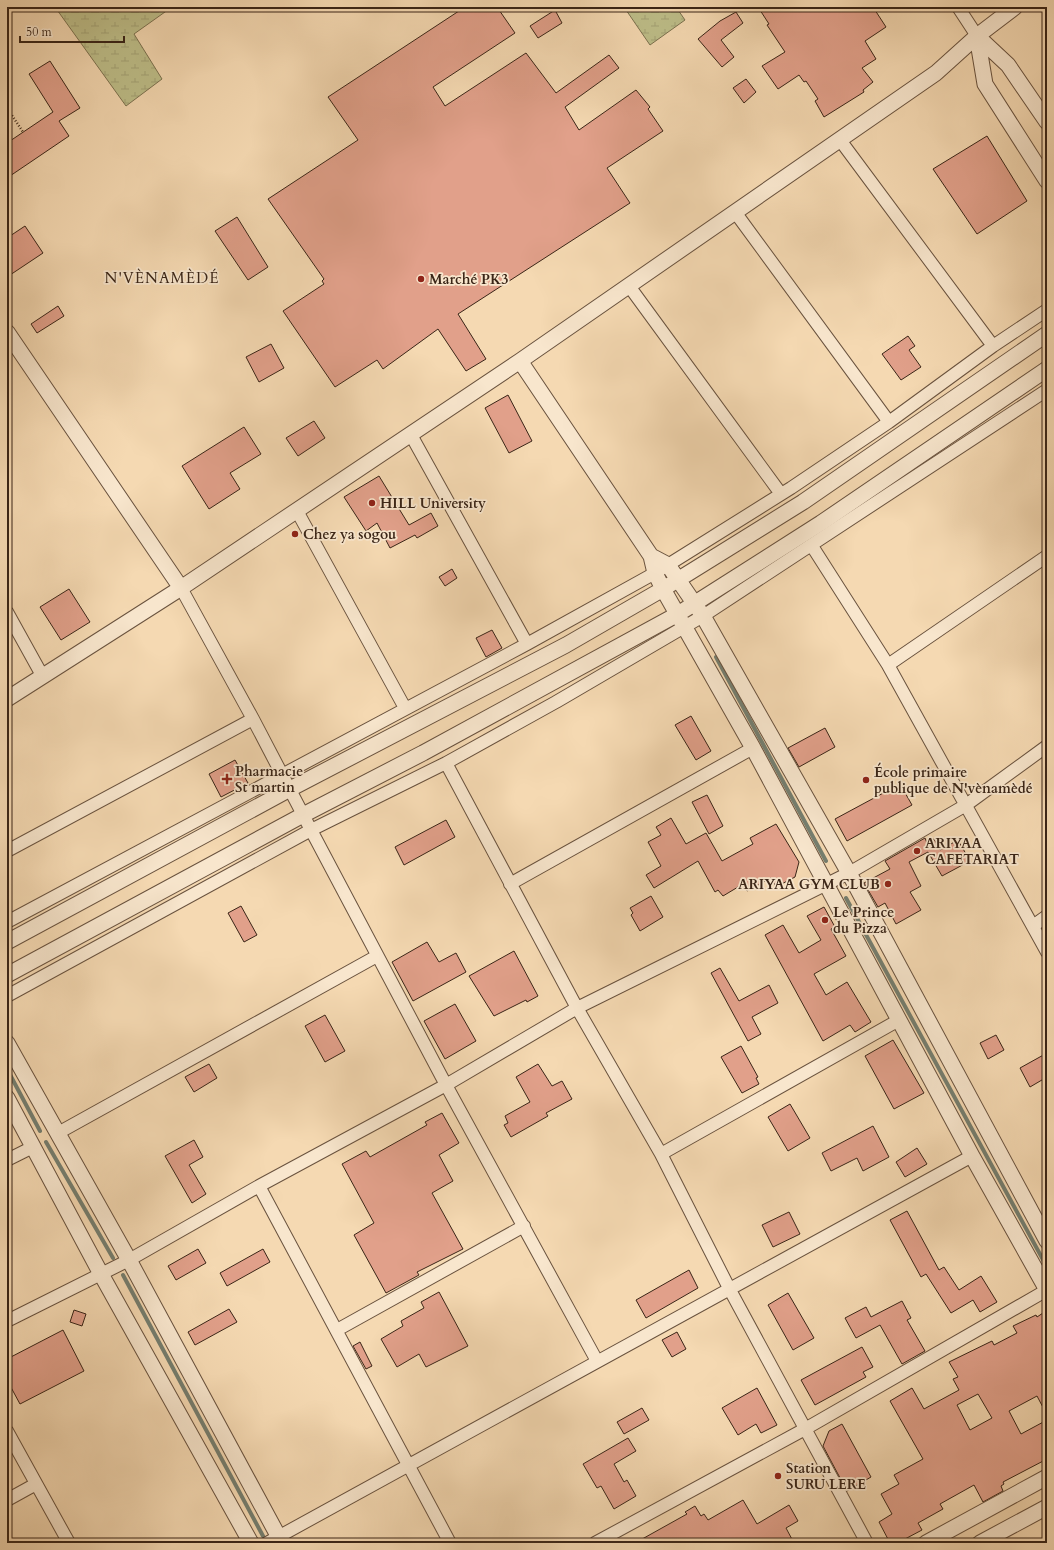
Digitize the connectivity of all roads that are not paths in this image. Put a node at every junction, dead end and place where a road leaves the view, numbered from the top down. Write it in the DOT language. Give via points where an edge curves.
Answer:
graph roads {
  1 [pos="958,7"];
  2 [pos="1016,7"];
  3 [pos="977,36"];
  4 [pos="1047,122"];
  5 [pos="840,140"];
  6 [pos="1047,181"];
  7 [pos="735,212"];
  8 [pos="629,286"];
  9 [pos="1047,310"];
  10 [pos="7,332"];
  11 [pos="1047,334"];
  12 [pos="993,346"];
  13 [pos="520,361"];
  14 [pos="1047,370"];
  15 [pos="1047,390"];
  16 [pos="889,422"];
  17 [pos="410,435"];
  18 [pos="780,494"];
  19 [pos="297,511"];
  20 [pos="812,546"];
  21 [pos="651,556"];
  22 [pos="1047,556"];
  23 [pos="668,564"];
  24 [pos="655,573"];
  25 [pos="679,580"];
  26 [pos="181,588"];
  27 [pos="663,589"];
  28 [pos="700,610"];
  29 [pos="7,612"];
  30 [pos="682,620"];
  31 [pos="527,644"];
  32 [pos="888,665"];
  33 [pos="43,677"];
  34 [pos="7,699"];
  35 [pos="405,708"];
  36 [pos="253,719"];
  37 [pos="1047,746"];
  38 [pos="753,748"];
  39 [pos="446,763"];
  40 [pos="283,774"];
  41 [pos="290,789"];
  42 [pos="966,805"];
  43 [pos="303,815"];
  44 [pos="311,830"];
  45 [pos="7,851"];
  46 [pos="849,873"];
  47 [pos="510,884"];
  48 [pos="827,886"];
  49 [pos="1047,916"];
  50 [pos="7,922"];
  51 [pos="1033,926"];
  52 [pos="7,942"];
  53 [pos="1047,952"];
  54 [pos="377,956"];
  55 [pos="7,975"];
  56 [pos="7,996"];
  57 [pos="577,1008"];
  58 [pos="898,1020"];
  59 [pos="7,1043"];
  60 [pos="446,1085"];
  61 [pos="7,1098"];
  62 [pos="58,1134"];
  63 [pos="33,1147"];
  64 [pos="661,1154"];
  65 [pos="972,1156"];
  66 [pos="7,1160"];
  67 [pos="259,1186"];
  68 [pos="524,1226"];
  69 [pos="1047,1241"];
  70 [pos="129,1260"];
  71 [pos="101,1274"];
  72 [pos="730,1290"];
  73 [pos="1047,1290"];
  74 [pos="7,1321"];
  75 [pos="337,1330"];
  76 [pos="597,1361"];
  77 [pos="805,1430"];
  78 [pos="7,1431"];
  79 [pos="408,1466"];
  80 [pos="1047,1477"];
  81 [pos="36,1484"];
  82 [pos="7,1500"];
  83 [pos="1047,1507"];
  84 [pos="276,1541"];
  85 [pos="69,1543"];
  86 [pos="251,1543"];
  87 [pos="450,1543"];
  88 [pos="595,1543"];
  89 [pos="867,1543"];
  90 [pos="926,1543"];
  91 [pos="980,1543"];
  1 -- 3 [label="street"];
  2 -- 3 [label="street"];
  3 -- 4 [label="street" via="1008,66"];
  3 -- 5 [label="street" via="936,73"];
  3 -- 6 [label="street" via="985,84"];
  5 -- 7 [label="street"];
  5 -- 12 [label="street"];
  7 -- 8 [label="street"];
  7 -- 16 [label="street"];
  8 -- 13 [label="street"];
  8 -- 18 [label="street"];
  9 -- 12 [label="street"];
  10 -- 26 [label="street"];
  11 -- 25 [label="street" via="804,502"];
  12 -- 16 [label="street"];
  13 -- 17 [label="street"];
  13 -- 21 [label="street"];
  14 -- 28 [label="street" via="821,523"];
  15 -- 20 [label="street"];
  16 -- 18 [label="street"];
  17 -- 19 [label="street"];
  17 -- 31 [label="street"];
  18 -- 23 [label="street"];
  19 -- 26 [label="street"];
  19 -- 35 [label="street"];
  20 -- 28 [label="street"];
  20 -- 32 [label="street"];
  21 -- 23 [label="street"];
  21 -- 24 [label="street"];
  22 -- 32 [label="street"];
  23 -- 24 [label="street"];
  23 -- 25 [label="street"];
  24 -- 27 [label="street"];
  24 -- 31 [label="street"];
  25 -- 27 [label="street"];
  25 -- 28 [label="street"];
  26 -- 33 [label="street"];
  26 -- 36 [label="street"];
  27 -- 30 [label="street"];
  27 -- 41 [label="street" via="566,645"];
  28 -- 30 [label="street"];
  28 -- 46 [label="street"];
  29 -- 33 [label="street"];
  30 -- 38 [label="street"];
  30 -- 39 [label="street" via="556,702"];
  30 -- 43 [label="street"];
  31 -- 35 [label="street"];
  32 -- 42 [label="street"];
  33 -- 34 [label="street"];
  35 -- 40 [label="street"];
  36 -- 40 [label="street"];
  36 -- 45 [label="street"];
  37 -- 42 [label="street"];
  38 -- 47 [label="street"];
  38 -- 48 [label="street"];
  39 -- 44 [label="street"];
  39 -- 47 [label="street"];
  40 -- 41 [label="street"];
  40 -- 50 [label="street"];
  41 -- 43 [label="street"];
  41 -- 52 [label="street"];
  42 -- 46 [label="street"];
  42 -- 51 [label="street"];
  43 -- 44 [label="street"];
  43 -- 55 [label="street"];
  44 -- 54 [label="street"];
  44 -- 56 [label="street"];
  46 -- 48 [label="street"];
  46 -- 69 [label="street"];
  47 -- 57 [label="street"];
  48 -- 57 [label="street"];
  48 -- 58 [label="street"];
  49 -- 51 [label="street"];
  51 -- 53 [label="street"];
  54 -- 60 [label="street"];
  54 -- 62 [label="street"];
  57 -- 60 [label="street"];
  57 -- 64 [label="street"];
  58 -- 64 [label="street"];
  58 -- 65 [label="street"];
  59 -- 62 [label="street"];
  60 -- 67 [label="street"];
  60 -- 68 [label="street"];
  61 -- 63 [label="street"];
  62 -- 70 [label="street"];
  63 -- 66 [label="street"];
  63 -- 71 [label="street"];
  64 -- 72 [label="street"];
  65 -- 72 [label="street"];
  65 -- 73 [label="street"];
  67 -- 70 [label="street"];
  67 -- 75 [label="street"];
  68 -- 75 [label="street"];
  68 -- 76 [label="street"];
  70 -- 71 [label="street"];
  70 -- 84 [label="street"];
  71 -- 74 [label="street"];
  71 -- 86 [label="street"];
  72 -- 76 [label="street"];
  72 -- 77 [label="street"];
  73 -- 77 [label="street"];
  75 -- 79 [label="street"];
  76 -- 79 [label="street"];
  77 -- 88 [label="street"];
  77 -- 89 [label="street"];
  78 -- 81 [label="street"];
  79 -- 84 [label="street"];
  79 -- 87 [label="street"];
  80 -- 90 [label="street"];
  81 -- 82 [label="street"];
  81 -- 85 [label="street"];
  83 -- 91 [label="street"];
}
